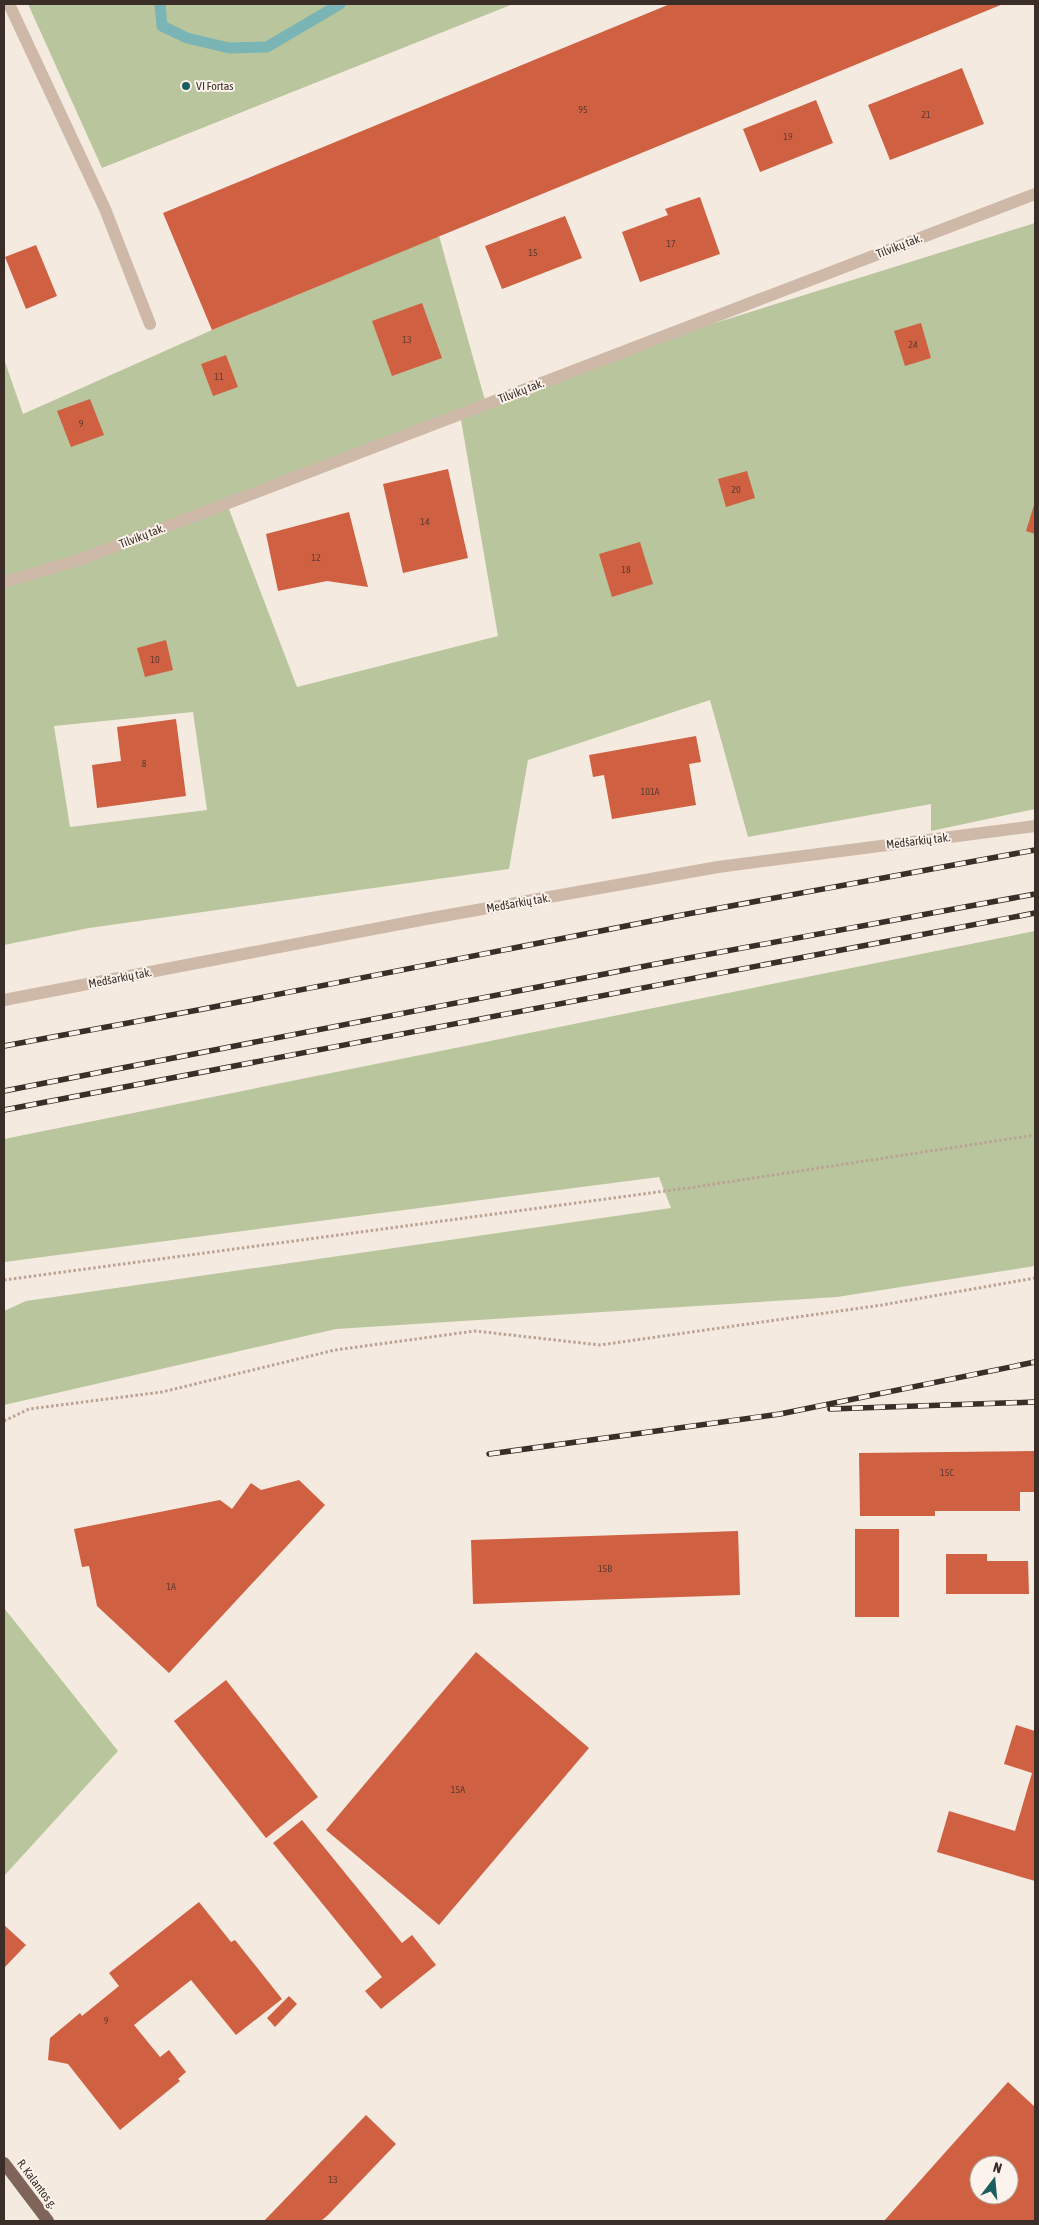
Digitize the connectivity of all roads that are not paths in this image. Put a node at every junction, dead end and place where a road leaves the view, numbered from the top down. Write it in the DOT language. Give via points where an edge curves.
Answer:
graph roads {
  1 [pos="9,4"];
  2 [pos="1035,194"];
  3 [pos="150,324"];
  4 [pos="4,582"];
  5 [pos="1035,826"];
  6 [pos="4,1000"];
  7 [pos="4,2163"];
  8 [pos="48,2221"];
  1 -- 3 [label="street" via="105,209"];
  2 -- 4 [label="street, Tilvikų tak." via="82,560"];
  5 -- 6 [label="street, Medšarkių tak." via="709,869 426,918"];
  7 -- 8 [label="main road, R. Kalantos g."];
}
